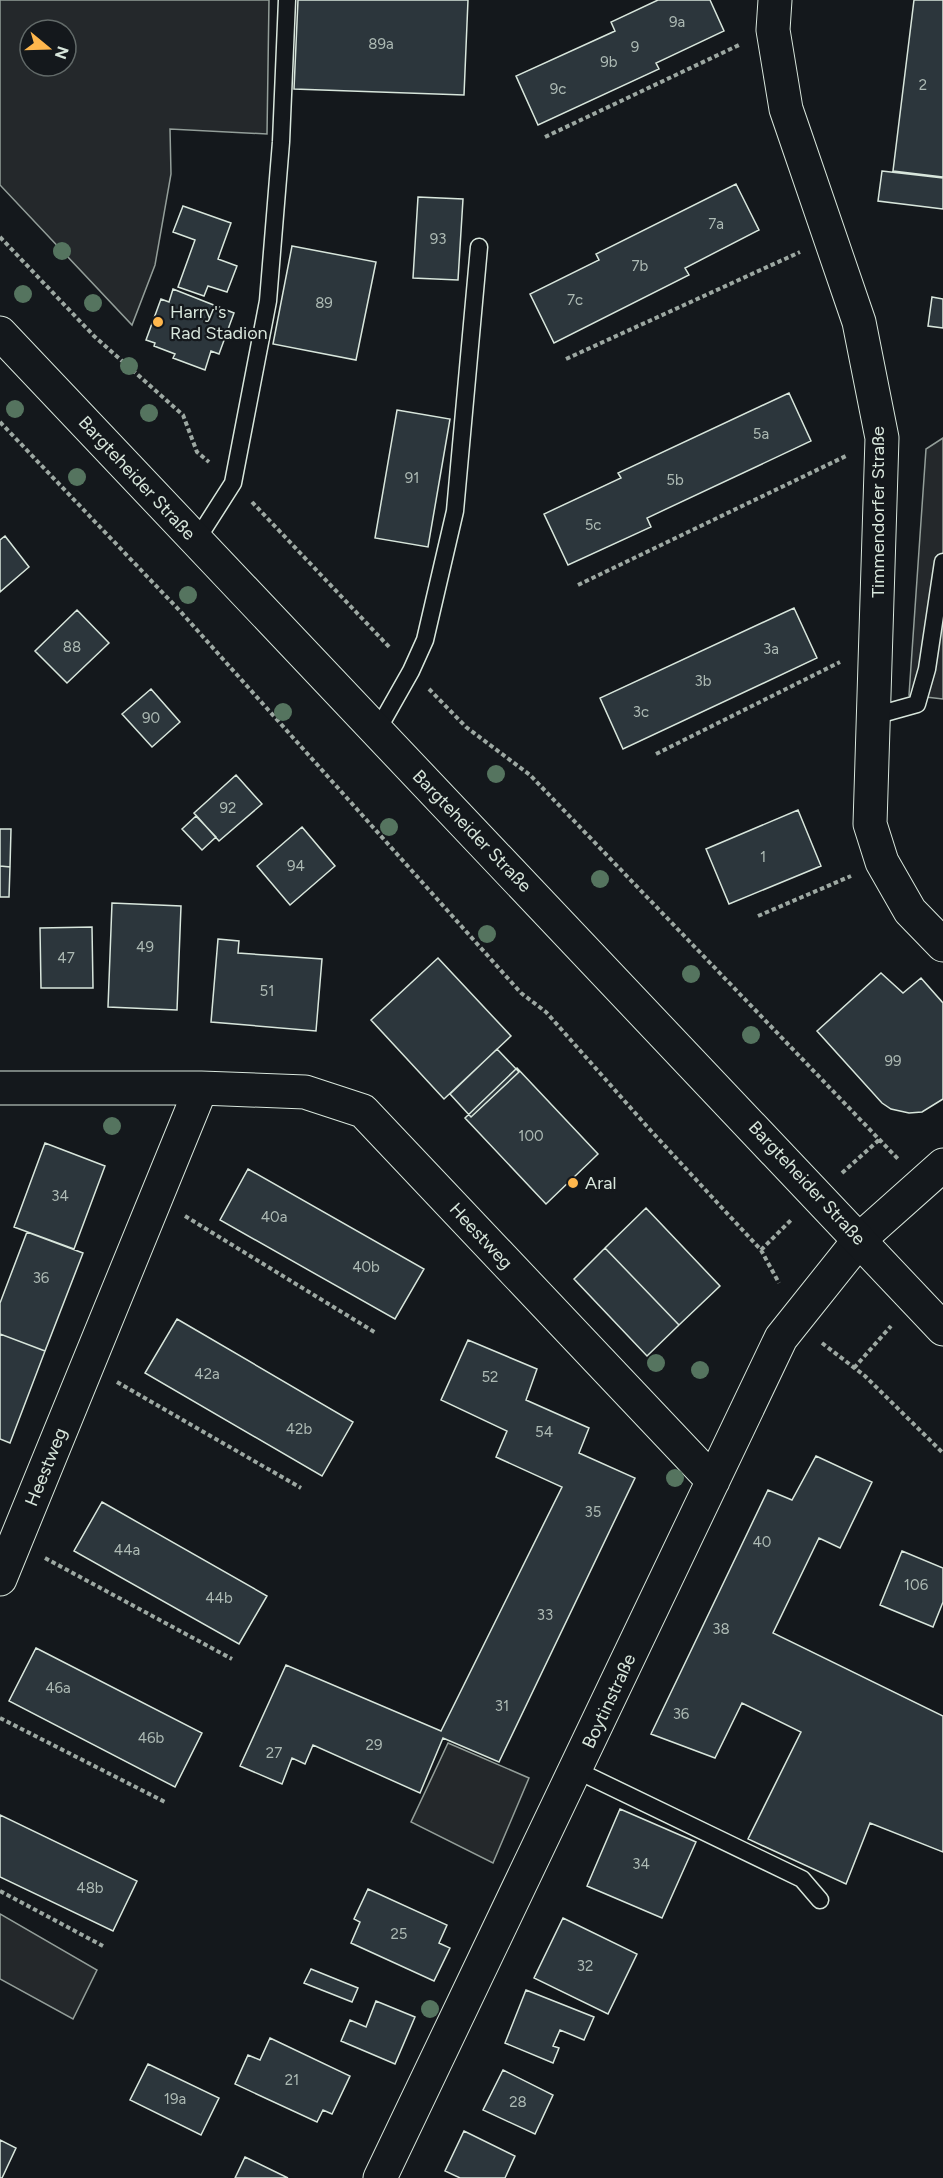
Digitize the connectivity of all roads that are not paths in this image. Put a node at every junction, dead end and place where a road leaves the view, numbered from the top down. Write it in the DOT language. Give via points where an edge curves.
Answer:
graph roads {
  1 [pos="287,0"];
  2 [pos="774,15"];
  3 [pos="479,247"];
  4 [pos="0,333"];
  5 [pos="196,541"];
  6 [pos="943,562"];
  7 [pos="874,716"];
  8 [pos="377,731"];
  9 [pos="943,945"];
  10 [pos="0,1088"];
  11 [pos="201,1088"];
  12 [pos="932,1175"];
  13 [pos="860,1239"];
  14 [pos="943,1329"];
  15 [pos="713,1481"];
  16 [pos="0,1579"];
  17 [pos="576,1770"];
  18 [pos="820,1900"];
  19 [pos="380,2178"];
  1 -- 5 [label="lane" via="268,301 233,483"];
  2 -- 7 [label="street, Timmendorfer Straße" via="786,109 859,322 882,438"];
  3 -- 8 [label="lane" via="455,511 425,640"];
  4 -- 5 [label="street, Bargteheider Straße"];
  5 -- 8 [label="street, Bargteheider Straße"];
  6 -- 7 [label="lane" via="927,669 917,704"];
  7 -- 9 [label="street, Timmendorfer Straße" via="870,824 882,862 910,911"];
  8 -- 13 [label="street, Bargteheider Straße"];
  10 -- 11 [label="street, Heestweg"];
  11 -- 15 [label="street, Heestweg" via="305,1092 363,1111"];
  11 -- 16 [label="street, Heestweg"];
  12 -- 13 [label="street, Boytinstraße"];
  13 -- 14 [label="street, Bargteheider Straße"];
  13 -- 15 [label="street, Boytinstraße" via="781,1338"];
  15 -- 17 [label="street, Boytinstraße"];
  17 -- 18 [label="lane" via="802,1879"];
  17 -- 19 [label="street, Boytinstraße"];
}
